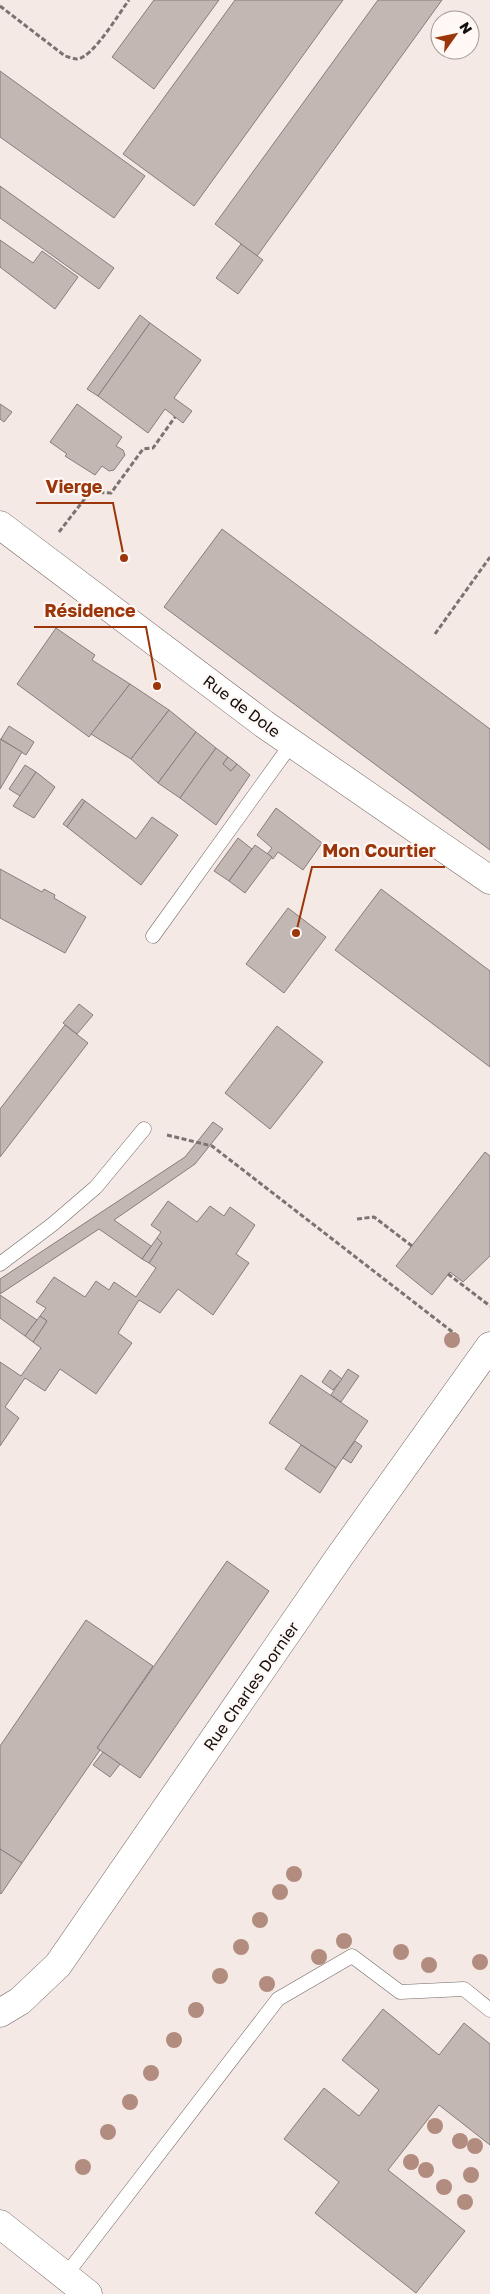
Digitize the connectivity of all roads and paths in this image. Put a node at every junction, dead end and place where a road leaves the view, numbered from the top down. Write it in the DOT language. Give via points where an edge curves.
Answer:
graph roads {
  1 [pos="129,0"];
  2 [pos="0,6"];
  3 [pos="175,417"];
  4 [pos="0,526"];
  5 [pos="55,537"];
  6 [pos="490,557"];
  7 [pos="435,634"];
  8 [pos="292,743"];
  9 [pos="490,880"];
  10 [pos="153,936"];
  11 [pos="144,1129"];
  12 [pos="357,1219"];
  13 [pos="412,1246"];
  14 [pos="0,1264"];
  15 [pos="448,1274"];
  16 [pos="490,1306"];
  17 [pos="461,1339"];
  18 [pos="490,1346"];
  19 [pos="490,2010"];
  20 [pos="0,2013"];
  21 [pos="0,2224"];
  22 [pos="65,2276"];
  23 [pos="88,2294"];
  1 -- 2 [label="path" via="96,44 77,59 65,56"];
  3 -- 5 [label="path" via="153,448 143,449 111,493 90,492"];
  4 -- 8 [label="street, Rue de Dole"];
  6 -- 7 [label="path"];
  8 -- 9 [label="street, Rue de Dole"];
  8 -- 10 [label="lane"];
  11 -- 14 [label="lane" via="96,1187"];
  11 -- 17 [label="path" via="212,1146"];
  12 -- 13 [label="path" via="374,1217"];
  15 -- 16 [label="path"];
  18 -- 20 [label="street, Rue Charles Dornier" via="340,1556 58,1966 20,2001"];
  19 -- 22 [label="lane" via="464,1989 400,1992 352,1956 278,1999"];
  21 -- 22 [label="street"];
  22 -- 23 [label="street"];
}
